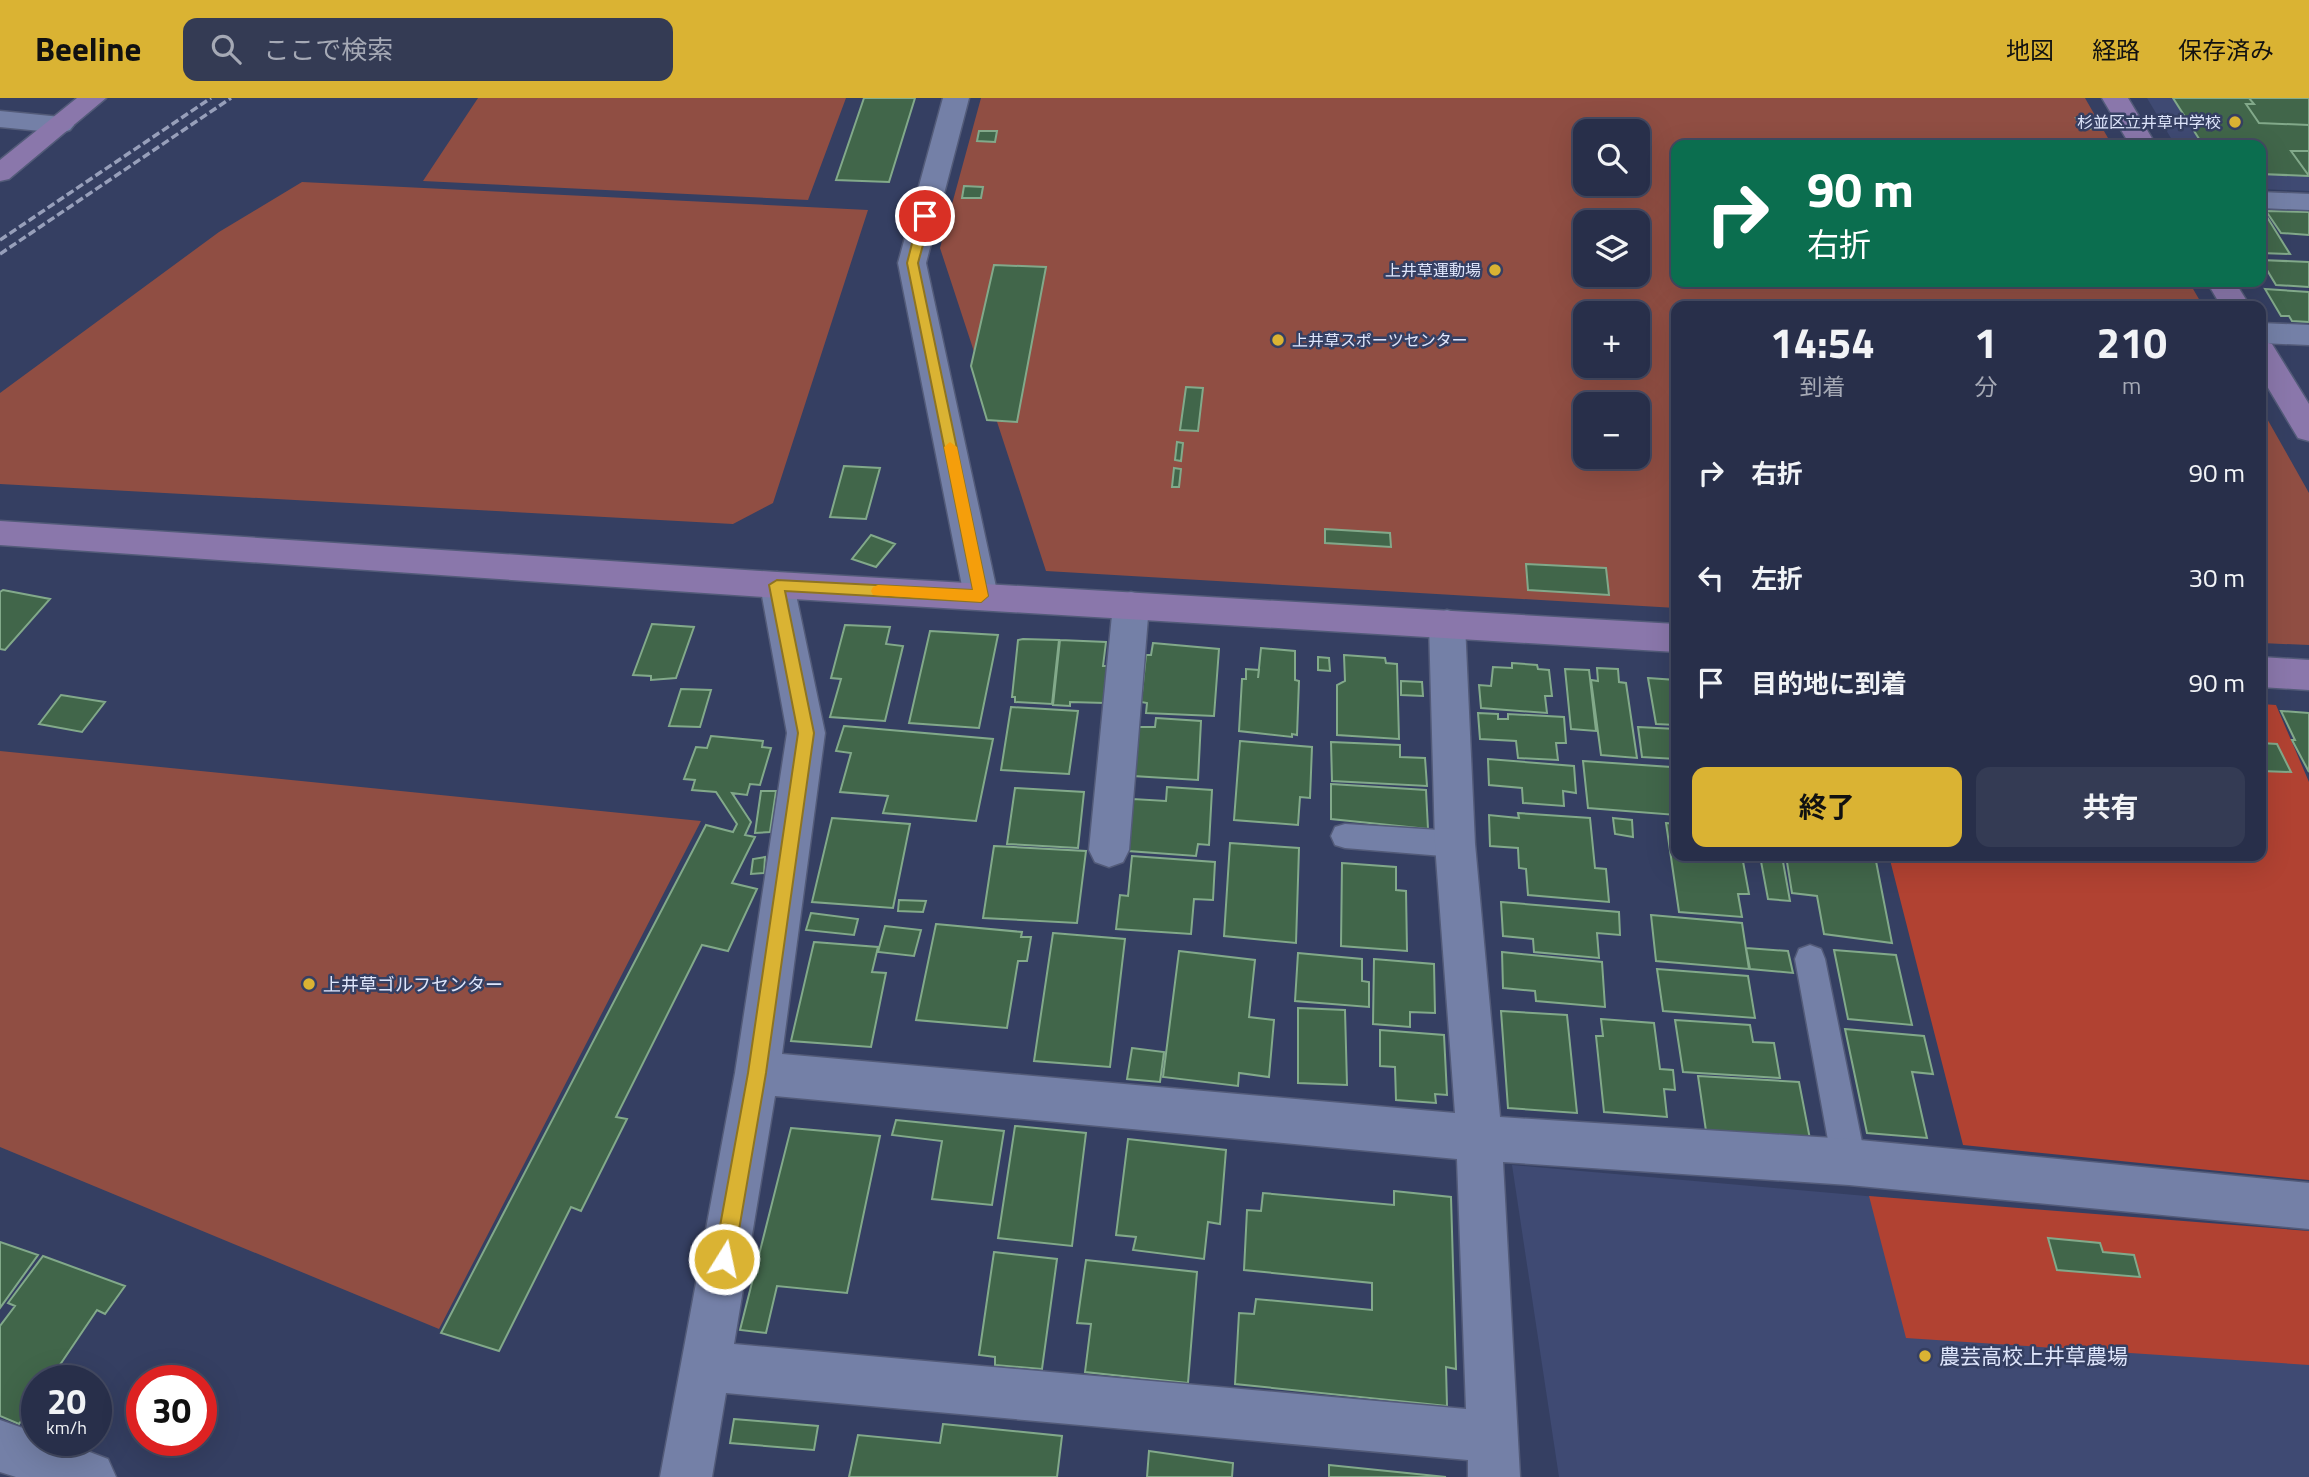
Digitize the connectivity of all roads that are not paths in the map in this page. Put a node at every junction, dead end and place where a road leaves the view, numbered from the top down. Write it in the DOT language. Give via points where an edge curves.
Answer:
graph roads {
  1 [pos="93,98"];
  2 [pos="956,98"];
  3 [pos="2115,98"];
  4 [pos="0,120"];
  5 [pos="61,125"];
  6 [pos="2140,140"];
  7 [pos="0,173"];
  8 [pos="2266,200"];
  9 [pos="2309,202"];
  10 [pos="2266,333"];
  11 [pos="2309,335"];
  12 [pos="2266,359"];
  13 [pos="2309,430"];
  14 [pos="0,533"];
  15 [pos="777,585"];
  16 [pos="981,596"];
  17 [pos="1131,605"];
  18 [pos="1447,624"];
  19 [pos="1671,638"];
  20 [pos="2266,672"];
  21 [pos="2309,675"];
  22 [pos="1345,836"];
  23 [pos="1455,844"];
  24 [pos="1109,850"];
  25 [pos="1810,959"];
  26 [pos="757,1073"];
  27 [pos="1479,1138"];
  28 [pos="1849,1162"];
  29 [pos="2309,1206"];
  30 [pos="705,1366"];
  31 [pos="0,1446"];
  32 [pos="1493,1457"];
  33 [pos="90,1477"];
  34 [pos="686,1477"];
  1 -- 5 [label="street"];
  2 -- 16 [label="street" via="912,263"];
  3 -- 6 [label="street"];
  4 -- 5 [label="street"];
  5 -- 7 [label="street"];
  8 -- 9 [label="street"];
  10 -- 11 [label="street"];
  12 -- 13 [label="street"];
  14 -- 15 [label="street"];
  15 -- 16 [label="street"];
  15 -- 26 [label="street" via="806,733"];
  16 -- 17 [label="street"];
  17 -- 18 [label="street"];
  17 -- 24 [label="street"];
  18 -- 19 [label="street"];
  18 -- 23 [label="street"];
  20 -- 21 [label="street"];
  22 -- 23 [label="lane"];
  23 -- 27 [label="street"];
  25 -- 28 [label="lane"];
  26 -- 27 [label="street"];
  26 -- 30 [label="street"];
  27 -- 28 [label="street"];
  27 -- 32 [label="street"];
  28 -- 29 [label="street"];
  30 -- 32 [label="street"];
  30 -- 34 [label="street"];
  31 -- 33 [label="street"];
}
